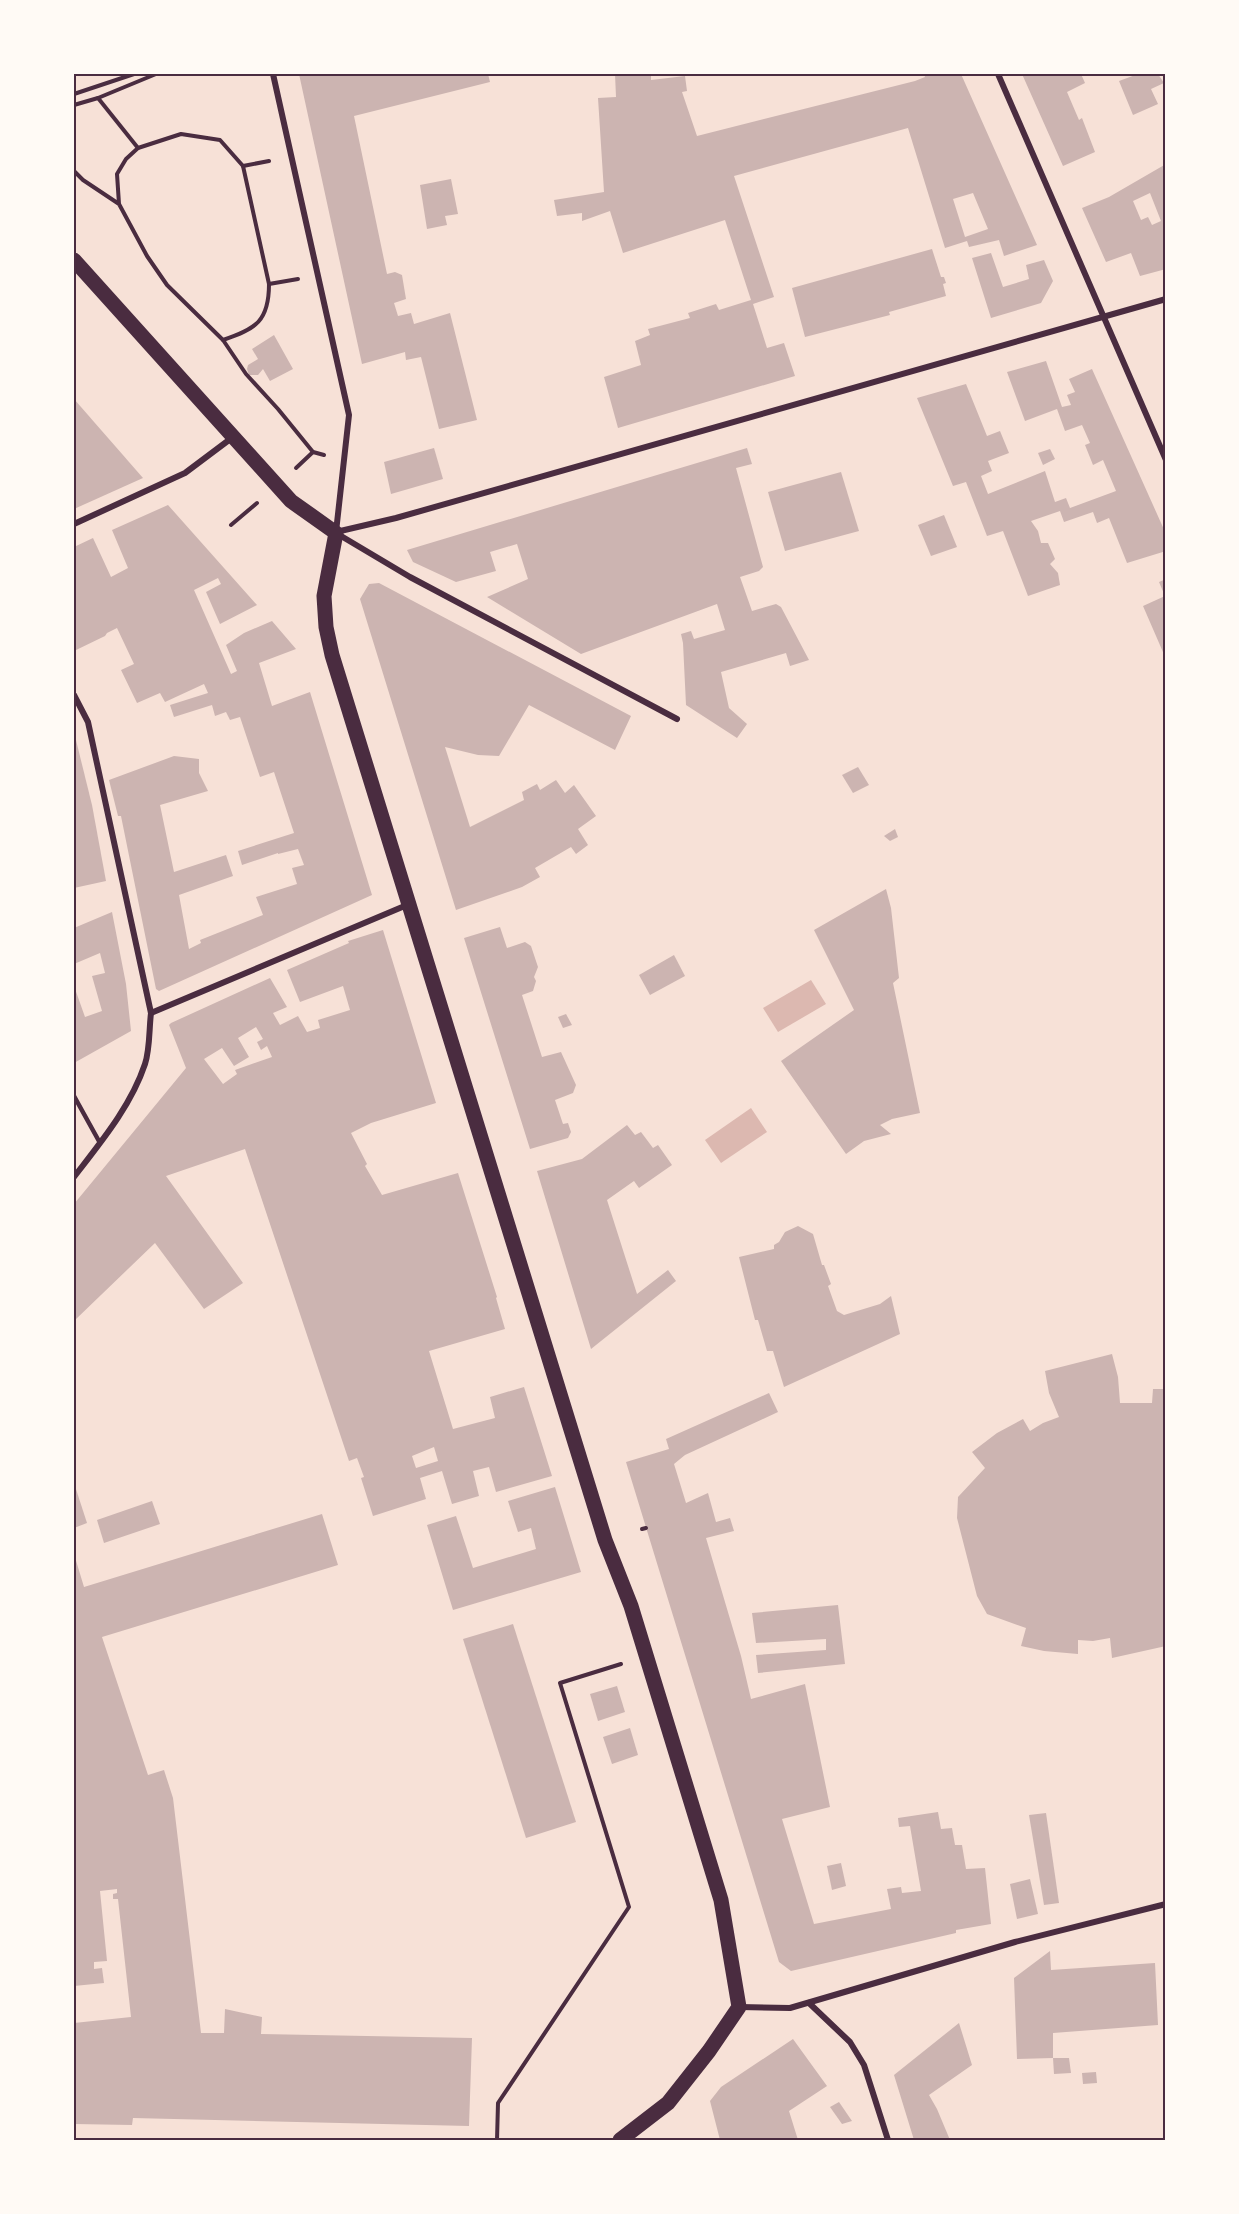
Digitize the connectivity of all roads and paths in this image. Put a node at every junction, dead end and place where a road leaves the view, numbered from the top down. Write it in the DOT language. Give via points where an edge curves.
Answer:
graph roads {
  1 [pos="134,74"];
  2 [pos="156,74"];
  3 [pos="273,74"];
  4 [pos="998,74"];
  5 [pos="74,94"];
  6 [pos="98,98"];
  7 [pos="74,105"];
  8 [pos="138,148"];
  9 [pos="74,171"];
  10 [pos="119,204"];
  11 [pos="74,260"];
  12 [pos="1166,299"];
  13 [pos="1103,317"];
  14 [pos="223,340"];
  15 [pos="233,437"];
  16 [pos="1166,460"];
  17 [pos="345,462"];
  18 [pos="74,524"];
  19 [pos="336,533"];
  20 [pos="74,695"];
  21 [pos="677,719"];
  22 [pos="409,904"];
  23 [pos="151,1013"];
  24 [pos="74,1096"];
  25 [pos="100,1143"];
  26 [pos="74,1177"];
  27 [pos="647,1656"];
  28 [pos="1166,1904"];
  29 [pos="809,2003"];
  30 [pos="739,2007"];
  31 [pos="497,2140"];
  32 [pos="620,2140"];
  33 [pos="888,2140"];
  1 -- 5 [label="path"];
  2 -- 6 [label="path"];
  3 -- 17 [label="street" via="349,415"];
  4 -- 13 [label="street"];
  6 -- 7 [label="path"];
  6 -- 8 [label="path"];
  8 -- 10 [label="path" via="117,174"];
  8 -- 14 [label="path" via="181,134 220,140 243,166 269,284 269,304 260,321 245,333"];
  9 -- 10 [label="path"];
  10 -- 14 [label="path" via="167,285"];
  11 -- 15 [label="main road"];
  12 -- 13 [label="street"];
  13 -- 16 [label="street"];
  13 -- 19 [label="street"];
  14 -- 17 [label="path" via="246,374 313,452"];
  15 -- 18 [label="street" via="186,473"];
  15 -- 19 [label="main road" via="291,501"];
  17 -- 19 [label="street"];
  19 -- 21 [label="street" via="410,577"];
  19 -- 22 [label="main road" via="324,596 332,656"];
  20 -- 23 [label="street" via="88,722"];
  22 -- 23 [label="street"];
  22 -- 27 [label="main road" via="605,1540"];
  23 -- 25 [label="street" via="146,1062 128,1102"];
  24 -- 25 [label="lane"];
  25 -- 26 [label="street"];
  27 -- 30 [label="main road" via="721,1900"];
  27 -- 31 [label="path" via="560,1683 629,1907 498,2103"];
  28 -- 29 [label="street" via="1015,1942"];
  29 -- 30 [label="street" via="790,2008"];
  29 -- 33 [label="street" via="850,2042 864,2065"];
  30 -- 32 [label="main road" via="668,2103"];
}
